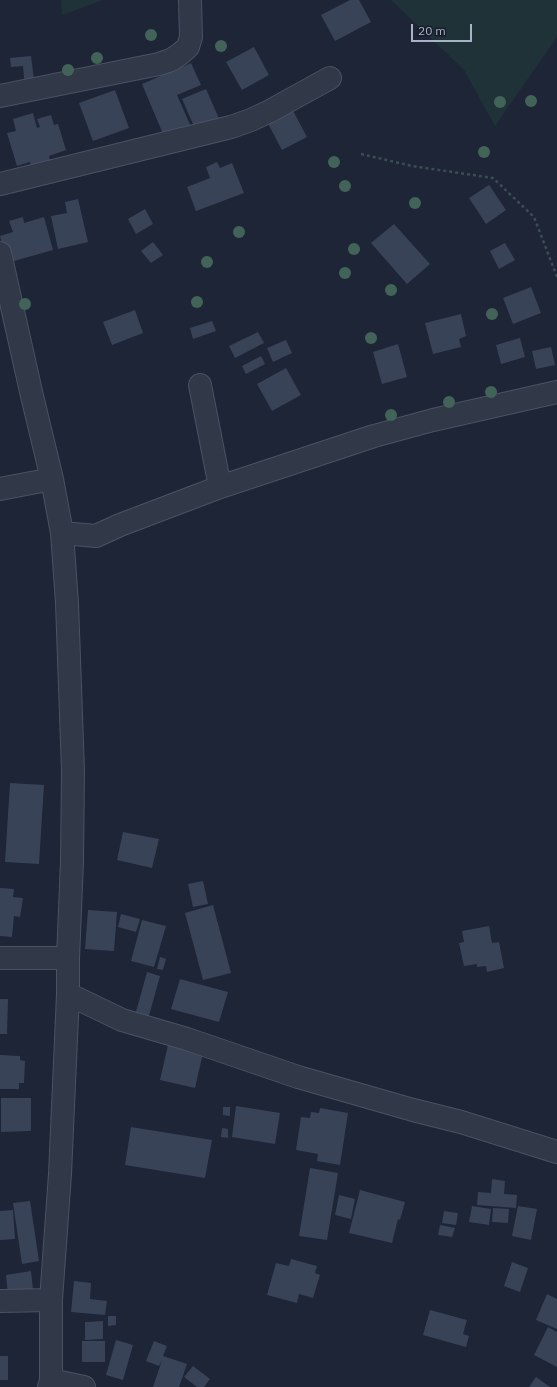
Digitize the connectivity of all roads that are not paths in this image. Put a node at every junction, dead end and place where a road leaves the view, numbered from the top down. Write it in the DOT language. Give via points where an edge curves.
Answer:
graph roads {
  1 [pos="190,0"];
  2 [pos="330,78"];
  3 [pos="0,96"];
  4 [pos="0,184"];
  5 [pos="0,253"];
  6 [pos="7,310"];
  7 [pos="200,385"];
  8 [pos="557,392"];
  9 [pos="52,479"];
  10 [pos="220,487"];
  11 [pos="0,489"];
  12 [pos="62,533"];
  13 [pos="0,958"];
  14 [pos="68,958"];
  15 [pos="68,994"];
  16 [pos="557,1152"];
  17 [pos="51,1300"];
  18 [pos="0,1301"];
  19 [pos="50,1383"];
  20 [pos="84,1387"];
  1 -- 3 [label="street" via="191,37 188,47 171,60"];
  2 -- 4 [label="street" via="270,111 231,127"];
  5 -- 6 [label="street"];
  6 -- 9 [label="street" via="32,396"];
  7 -- 10 [label="street"];
  8 -- 10 [label="street" via="396,430"];
  9 -- 11 [label="street"];
  9 -- 12 [label="street"];
  10 -- 12 [label="street" via="96,536"];
  12 -- 14 [label="street" via="73,771"];
  13 -- 14 [label="street"];
  14 -- 15 [label="street"];
  15 -- 16 [label="street" via="122,1020 298,1077 462,1122"];
  15 -- 17 [label="street"];
  17 -- 18 [label="street"];
  17 -- 19 [label="street"];
  19 -- 20 [label="street"];
}
